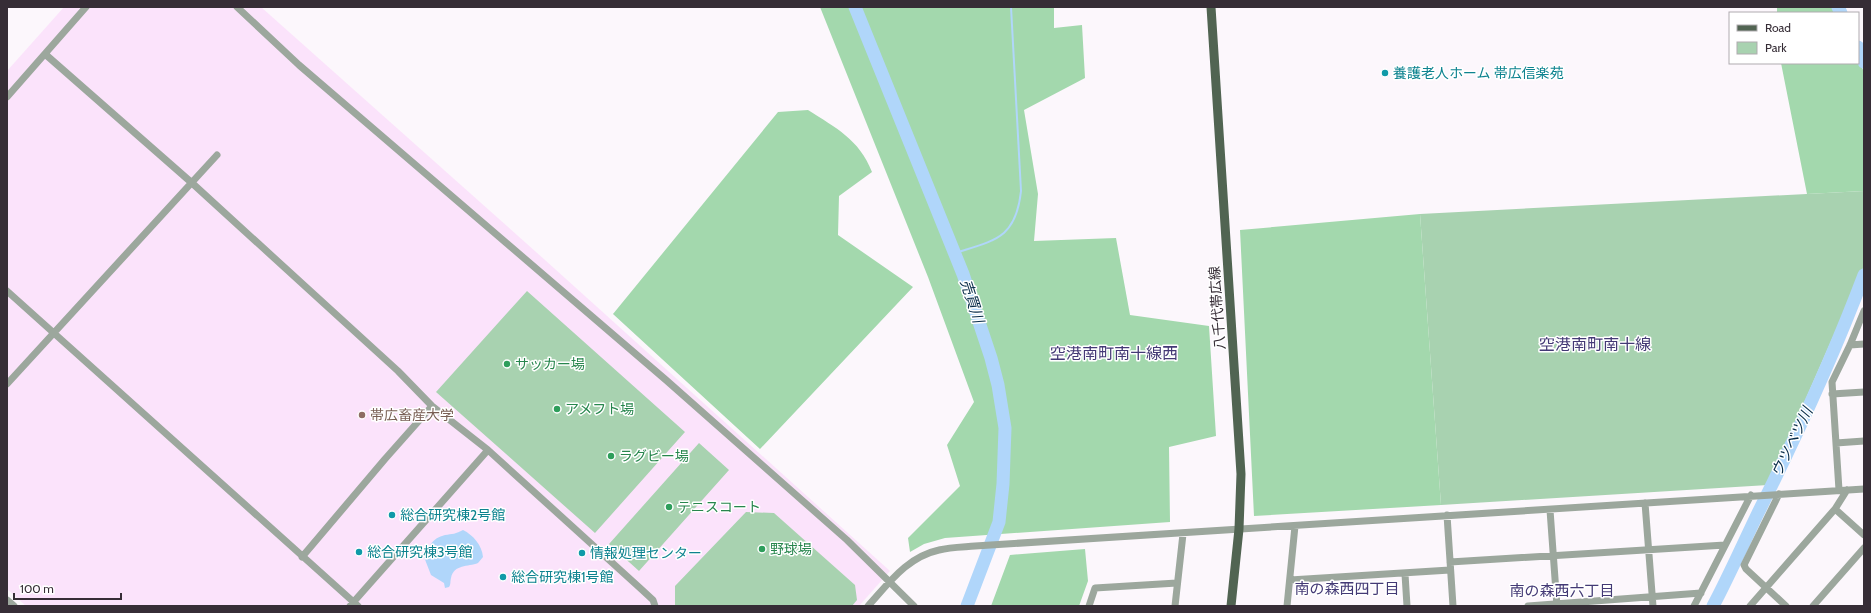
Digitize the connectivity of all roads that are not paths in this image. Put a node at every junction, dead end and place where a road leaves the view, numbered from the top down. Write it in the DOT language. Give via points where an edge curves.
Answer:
graph roads {
  1 [pos="86,7"];
  2 [pos="237,7"];
  3 [pos="1211,7"];
  4 [pos="45,54"];
  5 [pos="7,97"];
  6 [pos="217,155"];
  7 [pos="192,183"];
  8 [pos="7,291"];
  9 [pos="1864,311"];
  10 [pos="53,333"];
  11 [pos="1864,344"];
  12 [pos="1850,345"];
  13 [pos="7,384"];
  14 [pos="1864,392"];
  15 [pos="1832,394"];
  16 [pos="432,406"];
  17 [pos="1864,441"];
  18 [pos="1836,443"];
  19 [pos="488,450"];
  20 [pos="1864,489"];
  21 [pos="1843,490"];
  22 [pos="1778,494"];
  23 [pos="1751,495"];
  24 [pos="1645,503"];
  25 [pos="1835,509"];
  26 [pos="1550,510"];
  27 [pos="1447,515"];
  28 [pos="1295,526"];
  29 [pos="1239,529"];
  30 [pos="1182,534"];
  31 [pos="1864,535"];
  32 [pos="1725,545"];
  33 [pos="1864,548"];
  34 [pos="1648,550"];
  35 [pos="1554,555"];
  36 [pos="302,557"];
  37 [pos="1450,566"];
  38 [pos="1405,574"];
  39 [pos="1290,580"];
  40 [pos="889,582"];
  41 [pos="1177,583"];
  42 [pos="1766,587"];
  43 [pos="1701,593"];
  44 [pos="1653,597"];
  45 [pos="7,600"];
  46 [pos="354,605"];
  47 [pos="1557,605"];
  48 [pos="14,606"];
  49 [pos="656,606"];
  50 [pos="868,606"];
  51 [pos="914,606"];
  52 [pos="1089,606"];
  53 [pos="1175,606"];
  54 [pos="1231,606"];
  55 [pos="1287,606"];
  56 [pos="1407,606"];
  57 [pos="1453,606"];
  58 [pos="1528,606"];
  59 [pos="1653,606"];
  60 [pos="1694,606"];
  61 [pos="1750,606"];
  62 [pos="1786,606"];
  63 [pos="1813,606"];
  1 -- 4 [label="street"];
  2 -- 40 [label="street" via="299,64 666,380 847,540"];
  3 -- 29 [label="main road, 八千代帯広線" via="1240,461"];
  4 -- 5 [label="street"];
  4 -- 7 [label="street"];
  6 -- 7 [label="street"];
  7 -- 10 [label="street"];
  7 -- 16 [label="street" via="398,371"];
  8 -- 10 [label="street"];
  9 -- 12 [label="street"];
  10 -- 13 [label="street"];
  10 -- 36 [label="street"];
  11 -- 12 [label="street"];
  12 -- 15 [label="street" via="1832,382"];
  14 -- 15 [label="street"];
  15 -- 18 [label="street"];
  16 -- 19 [label="street"];
  16 -- 36 [label="street"];
  17 -- 18 [label="street"];
  18 -- 21 [label="street"];
  19 -- 46 [label="street"];
  19 -- 49 [label="street" via="653,600"];
  20 -- 21 [label="street"];
  21 -- 22 [label="street"];
  21 -- 25 [label="street"];
  22 -- 23 [label="street"];
  22 -- 42 [label="street" via="1744,565"];
  23 -- 24 [label="street"];
  23 -- 32 [label="street"];
  24 -- 26 [label="street"];
  24 -- 34 [label="street"];
  25 -- 31 [label="street"];
  25 -- 42 [label="street"];
  26 -- 27 [label="street"];
  26 -- 35 [label="street"];
  27 -- 28 [label="street"];
  27 -- 37 [label="street"];
  28 -- 29 [label="street"];
  28 -- 39 [label="street"];
  29 -- 30 [label="street"];
  29 -- 54 [label="main road, 八千代帯広線"];
  30 -- 40 [label="street" via="939,550 907,564"];
  30 -- 41 [label="street"];
  32 -- 34 [label="street"];
  32 -- 43 [label="street"];
  33 -- 63 [label="street"];
  34 -- 35 [label="street"];
  34 -- 44 [label="street"];
  35 -- 37 [label="street"];
  35 -- 47 [label="street"];
  36 -- 46 [label="street"];
  37 -- 38 [label="street"];
  37 -- 57 [label="street"];
  38 -- 39 [label="street"];
  38 -- 56 [label="street"];
  39 -- 55 [label="street"];
  40 -- 50 [label="street"];
  40 -- 51 [label="street"];
  41 -- 52 [label="street" via="1095,588"];
  41 -- 53 [label="street"];
  42 -- 61 [label="street"];
  42 -- 62 [label="street"];
  43 -- 44 [label="street"];
  43 -- 60 [label="street"];
  44 -- 47 [label="street"];
  44 -- 59 [label="street"];
  45 -- 48 [label="street"];
  47 -- 58 [label="street"];
}
